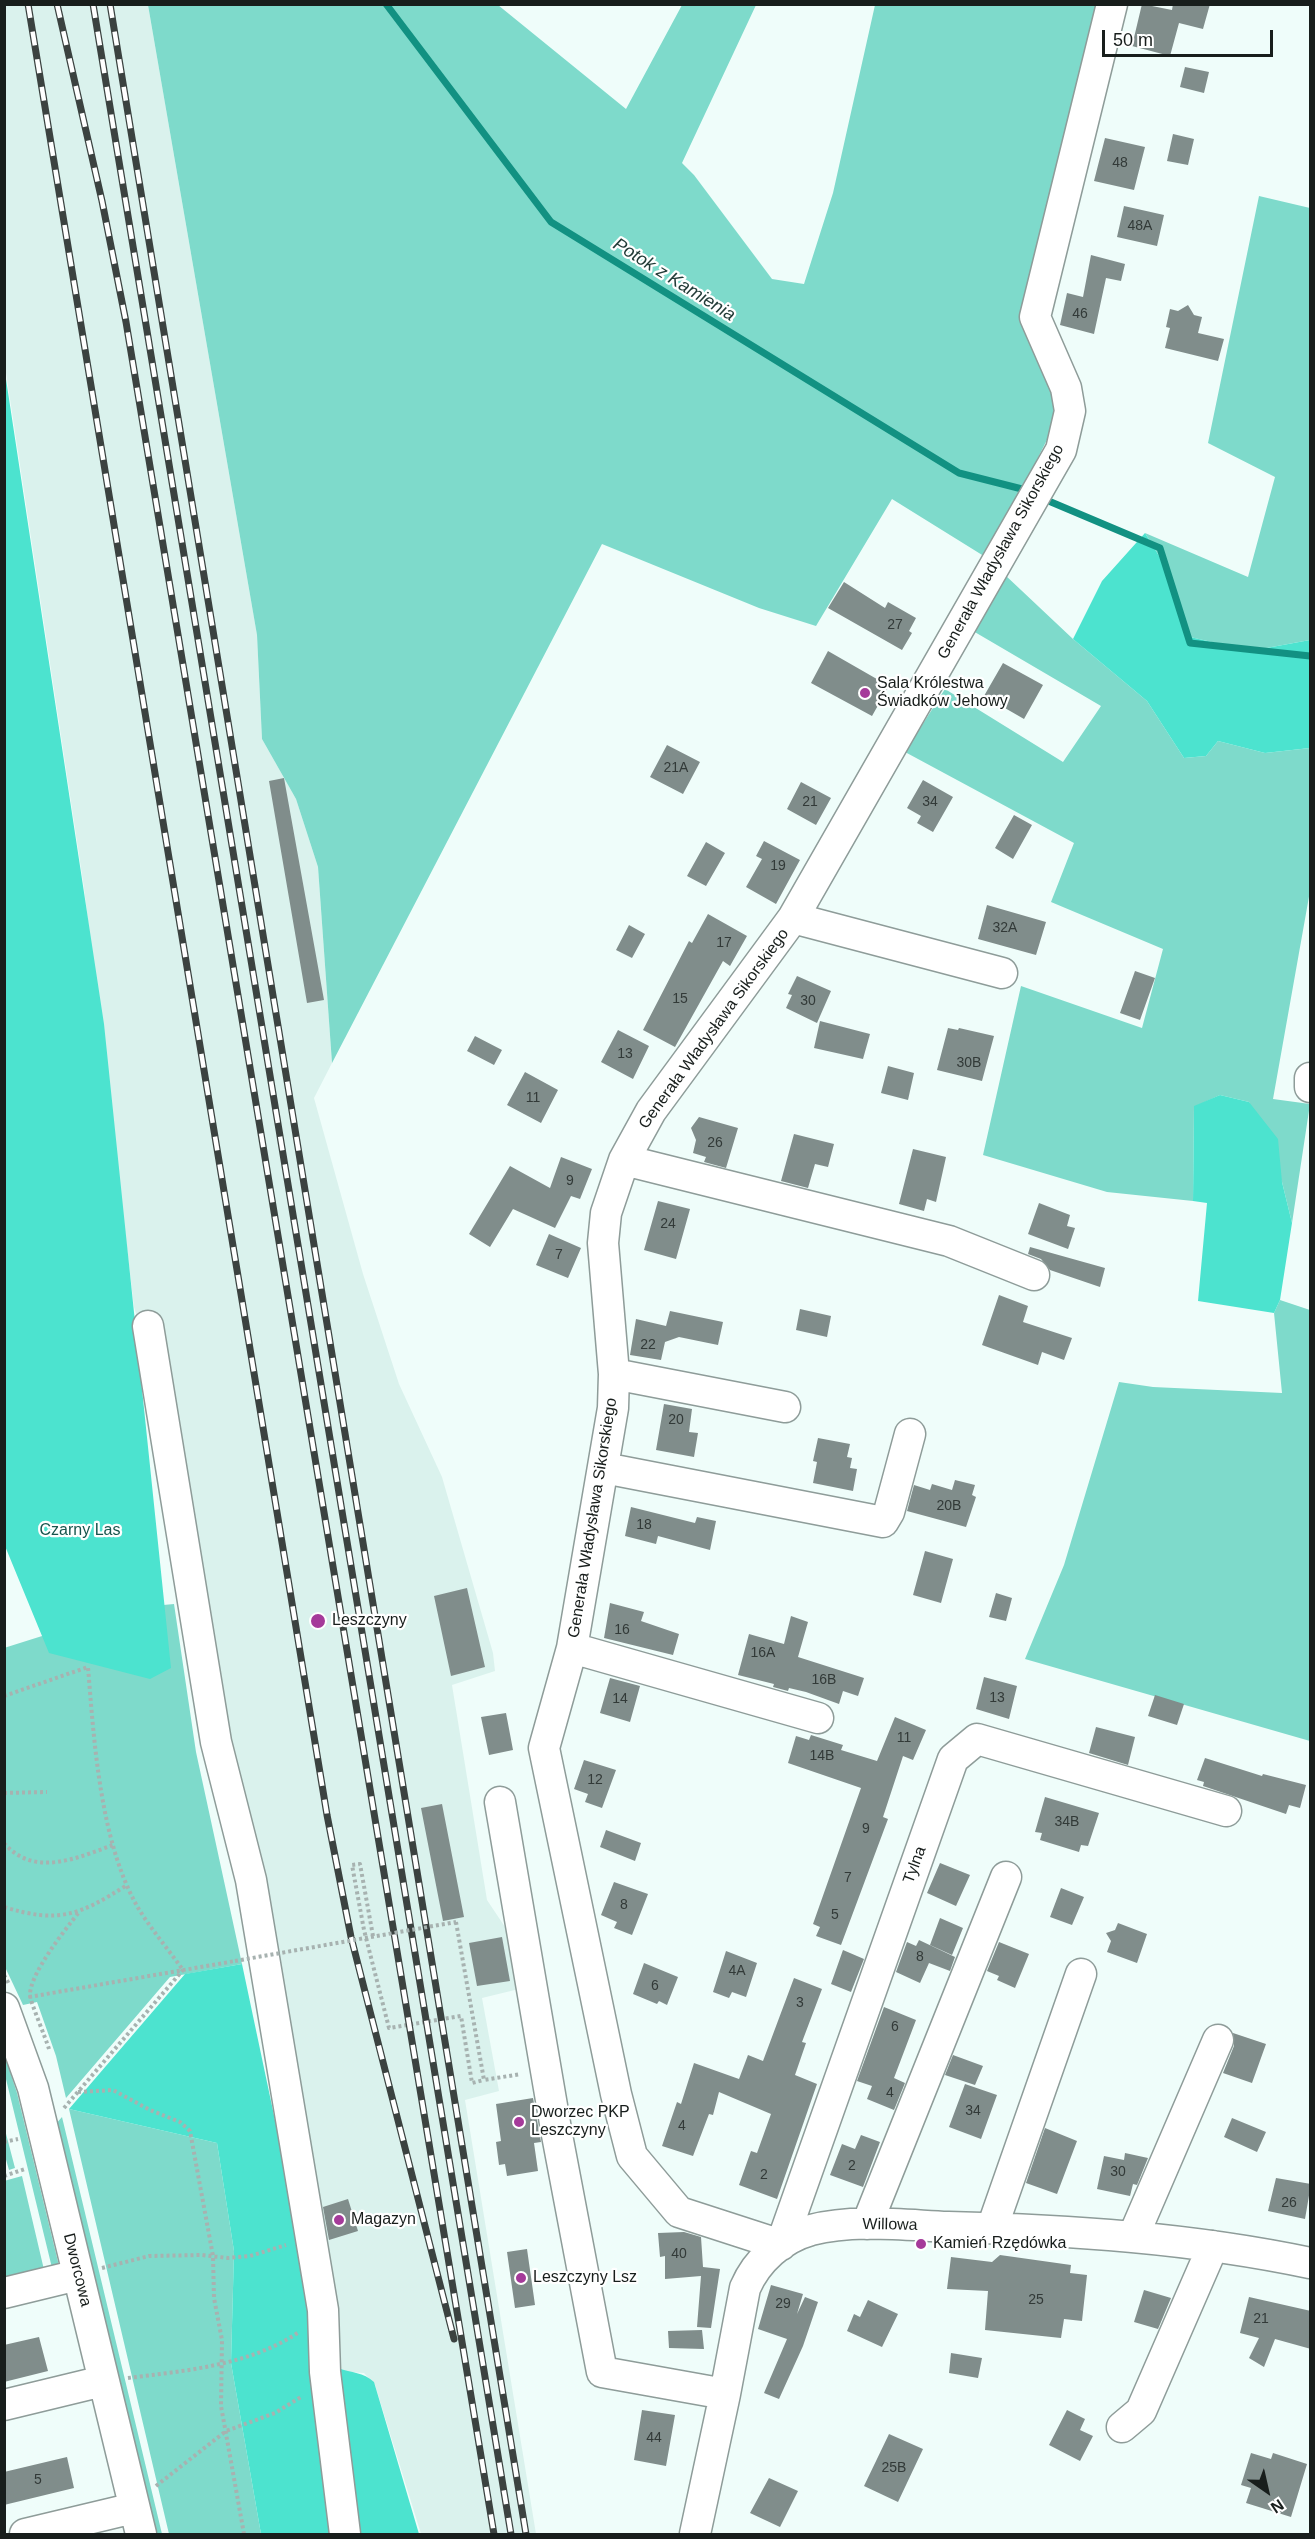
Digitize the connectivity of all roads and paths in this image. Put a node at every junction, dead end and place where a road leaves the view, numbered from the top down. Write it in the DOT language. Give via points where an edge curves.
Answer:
graph roads {
  1 [pos="1112,4"];
  2 [pos="793,918"];
  3 [pos="1002,973"];
  4 [pos="1311,1077"];
  5 [pos="1311,1086"];
  6 [pos="624,1160"];
  7 [pos="1034,1275"];
  8 [pos="148,1326"];
  9 [pos="614,1374"];
  10 [pos="785,1407"];
  11 [pos="910,1434"];
  12 [pos="604,1468"];
  13 [pos="572,1648"];
  14 [pos="4,1696"];
  15 [pos="818,1718"];
  16 [pos="47,1792"];
  17 [pos="4,1793"];
  18 [pos="500,1802"];
  19 [pos="1226,1811"];
  20 [pos="4,1843"];
  21 [pos="113,1845"];
  22 [pos="1006,1877"];
  23 [pos="127,1885"];
  24 [pos="4,1907"];
  25 [pos="80,1912"];
  26 [pos="373,1936"];
  27 [pos="183,1970"];
  28 [pos="1081,1974"];
  29 [pos="4,1975"];
  30 [pos="467,1982"];
  31 [pos="7,1996"];
  32 [pos="1218,2040"];
  33 [pos="484,2080"];
  34 [pos="78,2092"];
  35 [pos="58,2114"];
  36 [pos="25,2169"];
  37 [pos="5,2174"];
  38 [pos="867,2224"];
  39 [pos="992,2228"];
  40 [pos="1133,2237"];
  41 [pos="311,2238"];
  42 [pos="781,2245"];
  43 [pos="1213,2246"];
  44 [pos="213,2256"];
  45 [pos="1311,2263"];
  46 [pos="78,2275"];
  47 [pos="4,2292"];
  48 [pos="323,2310"];
  49 [pos="223,2362"];
  50 [pos="325,2372"];
  51 [pos="104,2381"];
  52 [pos="725,2394"];
  53 [pos="4,2405"];
  54 [pos="1122,2427"];
  55 [pos="226,2431"];
  56 [pos="137,2521"];
  57 [pos="24,2535"];
  58 [pos="244,2535"];
  59 [pos="345,2535"];
  60 [pos="694,2535"];
  1 -- 2 [label="street, Generała Władysława Sikorskiego" via="1035,317 1066,388 1070,411 1061,450"];
  2 -- 3 [label="street"];
  2 -- 6 [label="street, Generała Władysława Sikorskiego" via="651,1111"];
  4 -- 5 [label="street"];
  6 -- 7 [label="street" via="949,1241"];
  6 -- 9 [label="street, Generała Władysława Sikorskiego" via="606,1213 603,1243"];
  8 -- 41 [label="street" via="216,1742 251,1880"];
  9 -- 10 [label="street"];
  9 -- 12 [label="street, Generała Władysława Sikorskiego"];
  11 -- 12 [label="street" via="883,1522"];
  12 -- 13 [label="street, Generała Władysława Sikorskiego"];
  13 -- 15 [label="street"];
  13 -- 42 [label="street, Generała Władysława Sikorskiego" via="544,1748 632,2156 679,2212"];
  14 -- 21 [label="path" via="88,1667 98,1760"];
  16 -- 17 [label="path"];
  18 -- 52 [label="street" via="602,2372"];
  19 -- 42 [label="street, Tylna" via="977,1739 953,1759"];
  20 -- 21 [label="path" via="16,1855 39,1862 71,1859"];
  21 -- 23 [label="path"];
  22 -- 38 [label="street"];
  23 -- 25 [label="path"];
  23 -- 27 [label="path" via="137,1906"];
  24 -- 25 [label="path" via="56,1917"];
  25 -- 27 [label="path" via="48,1954 30,1996"];
  26 -- 27 [label="path, bridge"];
  26 -- 30 [label="path, bridge" via="456,1922"];
  26 -- 33 [label="path" via="360,1864 352,1865 389,2028 461,2016 472,2083"];
  27 -- 34 [label="path"];
  28 -- 39 [label="street"];
  29 -- 31 [label="path"];
  31 -- 46 [label="street, Dworcowa"];
  32 -- 40 [label="street"];
  34 -- 35 [label="path"];
  34 -- 44 [label="path" via="113,2090 180,2122 190,2131"];
  36 -- 37 [label="path"];
  38 -- 39 [label="street, Willowa"];
  38 -- 42 [label="street, Willowa" via="812,2230"];
  39 -- 40 [label="street, Willowa"];
  40 -- 43 [label="street, Willowa"];
  41 -- 44 [label="path" via="250,2256"];
  41 -- 48 [label="street"];
  42 -- 52 [label="street, Willowa" via="758,2265 745,2288"];
  43 -- 45 [label="street, Willowa"];
  43 -- 54 [label="street" via="1141,2411"];
  44 -- 46 [label="path" via="149,2256"];
  44 -- 49 [label="path"];
  46 -- 47 [label="street"];
  46 -- 51 [label="street, Dworcowa"];
  48 -- 49 [label="path" via="296,2335"];
  48 -- 50 [label="street"];
  49 -- 51 [label="path"];
  49 -- 55 [label="path" via="221,2406"];
  50 -- 55 [label="path" via="312,2388 275,2414"];
  50 -- 59 [label="street"];
  51 -- 53 [label="street"];
  51 -- 56 [label="street, Dworcowa"];
  52 -- 60 [label="street, Willowa"];
  55 -- 56 [label="path" via="154,2488"];
  55 -- 58 [label="path"];
  56 -- 57 [label="street"];
}
